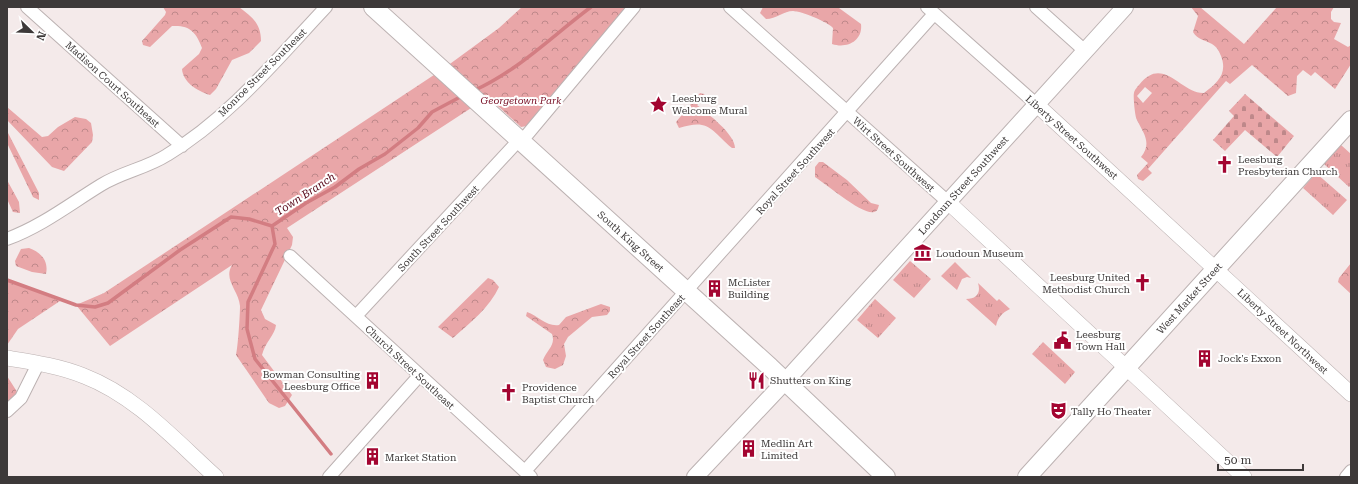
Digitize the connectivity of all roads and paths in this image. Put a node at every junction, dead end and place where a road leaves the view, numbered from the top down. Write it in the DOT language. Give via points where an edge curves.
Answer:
graph roads {
  1 [pos="27,7"];
  2 [pos="326,7"];
  3 [pos="373,7"];
  4 [pos="634,7"];
  5 [pos="730,7"];
  6 [pos="1036,7"];
  7 [pos="1125,7"];
  8 [pos="930,10"];
  9 [pos="1085,51"];
  10 [pos="1036,104"];
  11 [pos="848,113"];
  12 [pos="1351,120"];
  13 [pos="520,141"];
  14 [pos="182,146"];
  15 [pos="948,202"];
  16 [pos="7,239"];
  17 [pos="290,256"];
  18 [pos="1216,269"];
  19 [pos="686,291"];
  20 [pos="356,316"];
  21 [pos="7,358"];
  22 [pos="38,364"];
  23 [pos="1126,369"];
  24 [pos="419,376"];
  25 [pos="785,381"];
  26 [pos="1351,394"];
  27 [pos="7,411"];
  28 [pos="1351,471"];
  29 [pos="528,474"];
  30 [pos="216,477"];
  31 [pos="329,477"];
  32 [pos="695,477"];
  33 [pos="886,477"];
  34 [pos="1027,477"];
  35 [pos="1244,477"];
  36 [pos="1346,477"];
  1 -- 14 [label="street, Madison Court Southeast"];
  2 -- 14 [label="street, Monroe Street Southeast" via="258,79"];
  3 -- 13 [label="main road, South King Street"];
  4 -- 13 [label="street, South Street Southwest"];
  5 -- 11 [label="street, Wirt Street Southwest"];
  6 -- 9 [label="street"];
  7 -- 9 [label="main road, Loudoun Street Southwest"];
  8 -- 10 [label="street, Liberty Street Southwest"];
  8 -- 11 [label="street, Royal Street Southwest"];
  9 -- 10 [label="main road, Loudoun Street Southwest"];
  10 -- 15 [label="main road, Loudoun Street Southwest"];
  10 -- 18 [label="street, Liberty Street Southwest"];
  11 -- 15 [label="street, Wirt Street Southwest"];
  11 -- 19 [label="street, Royal Street Southwest"];
  12 -- 18 [label="main road, West Market Street"];
  13 -- 19 [label="main road, South King Street"];
  13 -- 20 [label="street, South Street Southwest"];
  14 -- 16 [label="street, Monroe Street Southeast" via="166,156 115,177 28,231"];
  15 -- 23 [label="street, Wirt Street Southwest"];
  15 -- 25 [label="main road, Loudoun Street Southwest"];
  17 -- 20 [label="street, Church Street Southeast"];
  18 -- 23 [label="main road, West Market Street"];
  18 -- 26 [label="street, Liberty Street Northwest"];
  19 -- 25 [label="main road, South King Street"];
  19 -- 29 [label="street, Royal Street Southeast"];
  20 -- 24 [label="street, Church Street Southeast"];
  21 -- 22 [label="street"];
  22 -- 27 [label="street" via="21,398"];
  22 -- 30 [label="street" via="83,375 125,397"];
  23 -- 34 [label="main road, West Market Street"];
  23 -- 35 [label="street, Wirt Street Southwest"];
  24 -- 29 [label="street, Church Street Southeast"];
  24 -- 31 [label="street"];
  25 -- 32 [label="main road, Loudoun Street Southwest"];
  25 -- 33 [label="main road, South King Street"];
  28 -- 36 [label="street"];
}
